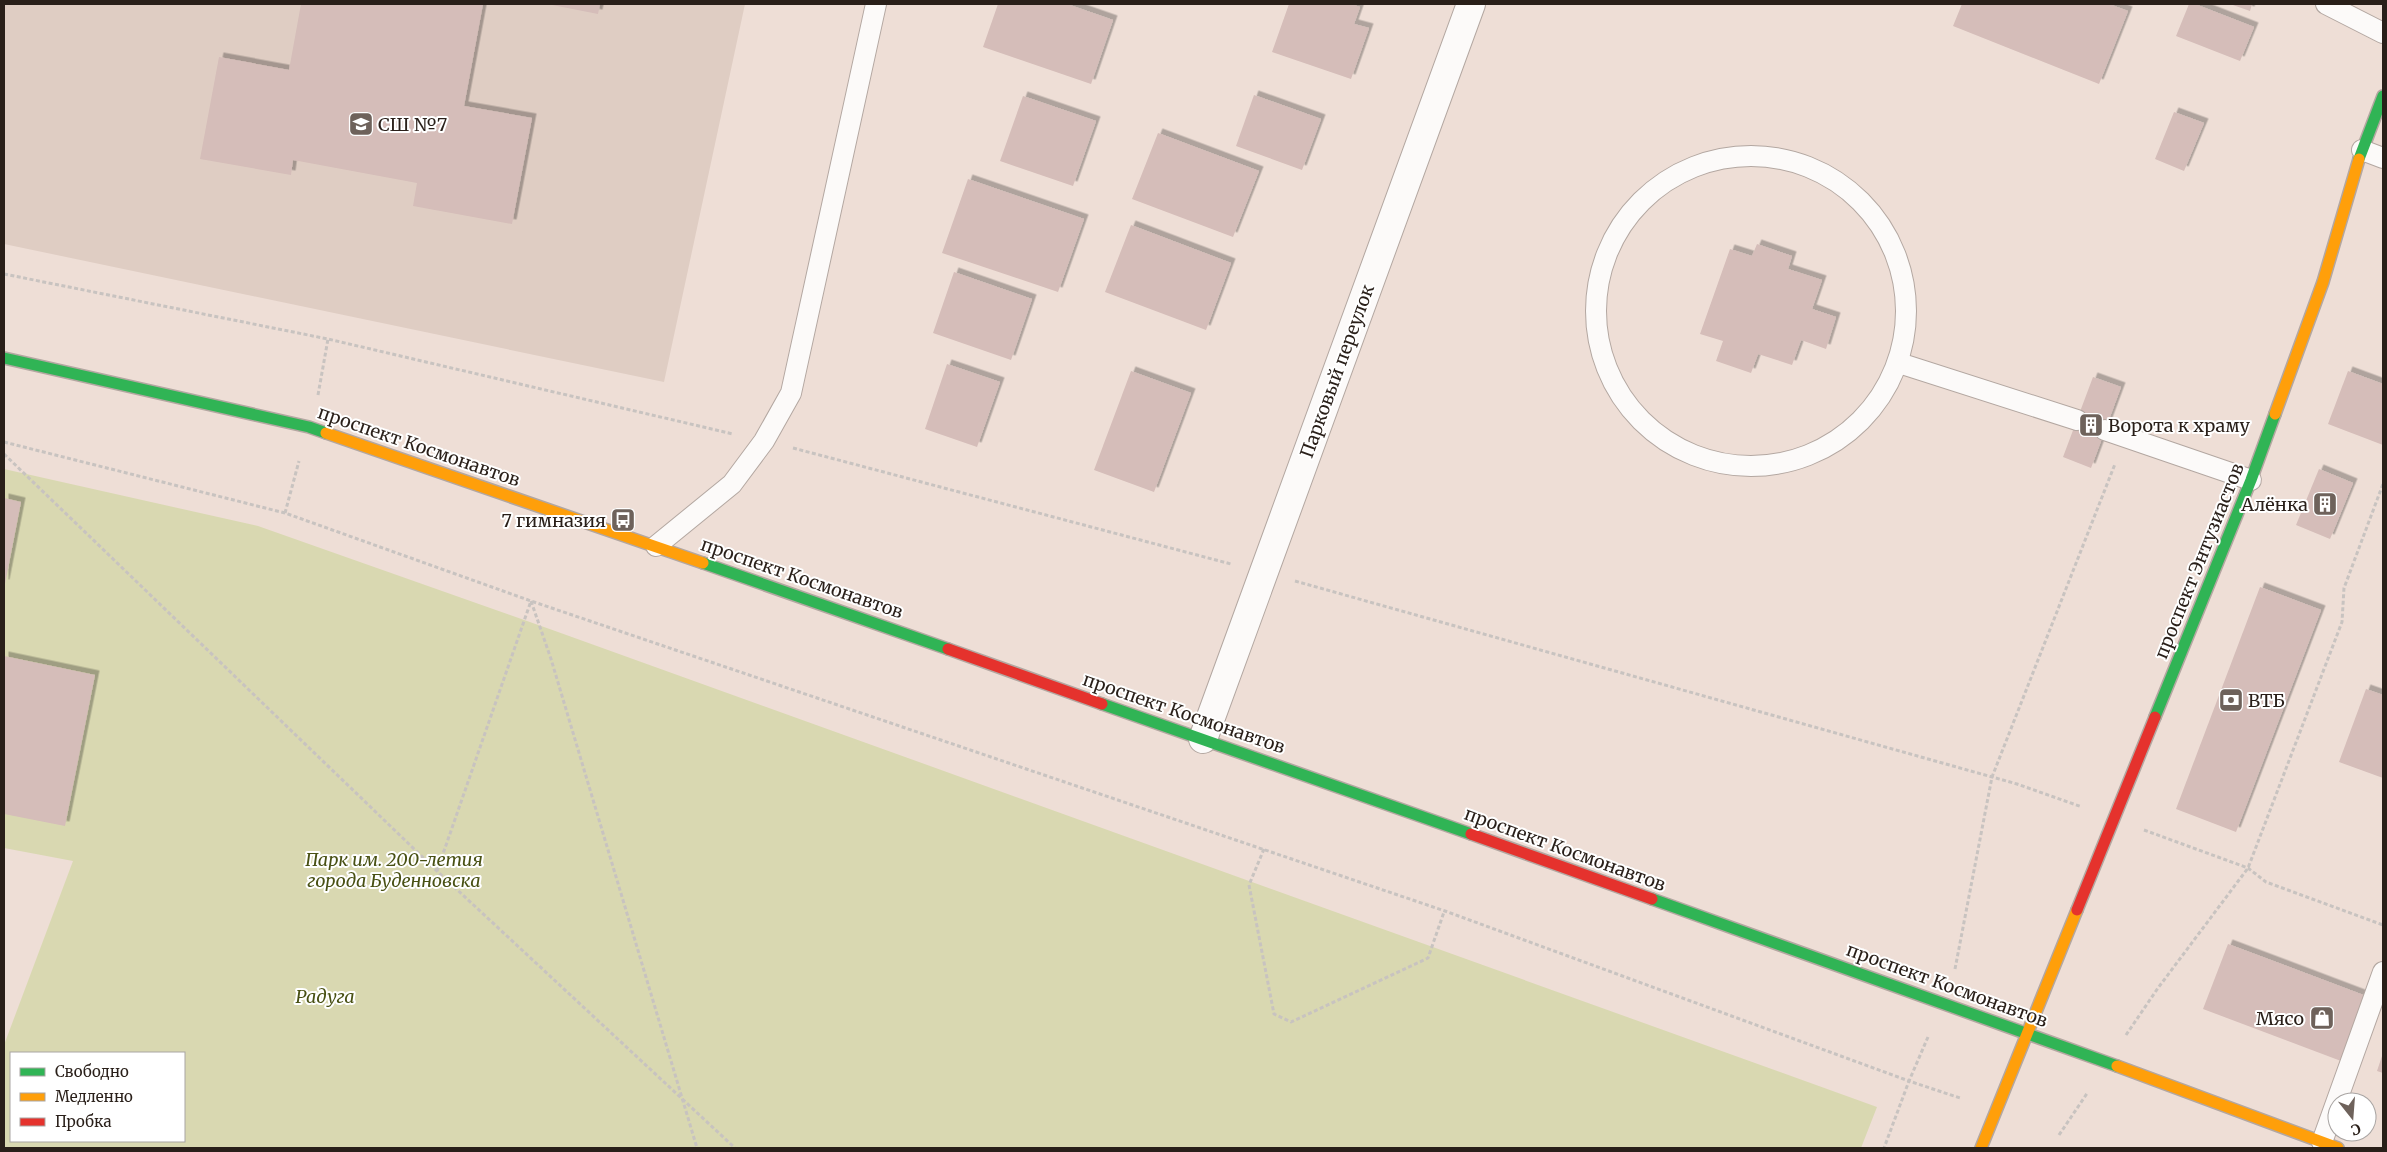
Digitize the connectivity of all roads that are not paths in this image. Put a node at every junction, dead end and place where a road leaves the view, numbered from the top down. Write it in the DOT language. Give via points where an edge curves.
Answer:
graph roads {
  1 [pos="876,4"];
  2 [pos="1471,4"];
  3 [pos="2326,4"];
  4 [pos="2383,33"];
  5 [pos="2383,96"];
  6 [pos="2362,150"];
  7 [pos="2383,158"];
  8 [pos="4,358"];
  9 [pos="1899,363"];
  10 [pos="2077,420"];
  11 [pos="2105,430"];
  12 [pos="2251,480"];
  13 [pos="656,546"];
  14 [pos="1204,739"];
  15 [pos="2383,972"];
  16 [pos="2027,1032"];
  17 [pos="2330,1145"];
  18 [pos="1981,1148"];
  1 -- 13 [label="lane" via="791,393 764,441 732,484"];
  2 -- 14 [label="street, Парковый переулок"];
  3 -- 4 [label="lane"];
  5 -- 6 [label="street, проспект Энтузиастов"];
  6 -- 7 [label="lane"];
  6 -- 12 [label="street, проспект Энтузиастов" via="2324,282"];
  8 -- 13 [label="street, проспект Космонавтов" via="309,426"];
  9 -- 9 [label="lane" via="1871,408 1827,444 1781,463 1724,467 1687,457 1655,435 1630,408 1608,370 1598,333 1597,290 1610,250 1629,216 1661,185 1695,166 1734,154 1780,155 1822,171 1857,196 1889,232 1904,284 1905,328"];
  9 -- 10 [label="lane"];
  11 -- 12 [label="lane"];
  12 -- 16 [label="street, проспект Энтузиастов"];
  13 -- 14 [label="street, проспект Космонавтов"];
  14 -- 16 [label="street, проспект Космонавтов"];
  15 -- 17 [label="lane"];
  16 -- 17 [label="street, проспект Космонавтов"];
  16 -- 18 [label="street, проспект Энтузиастов"];
}
